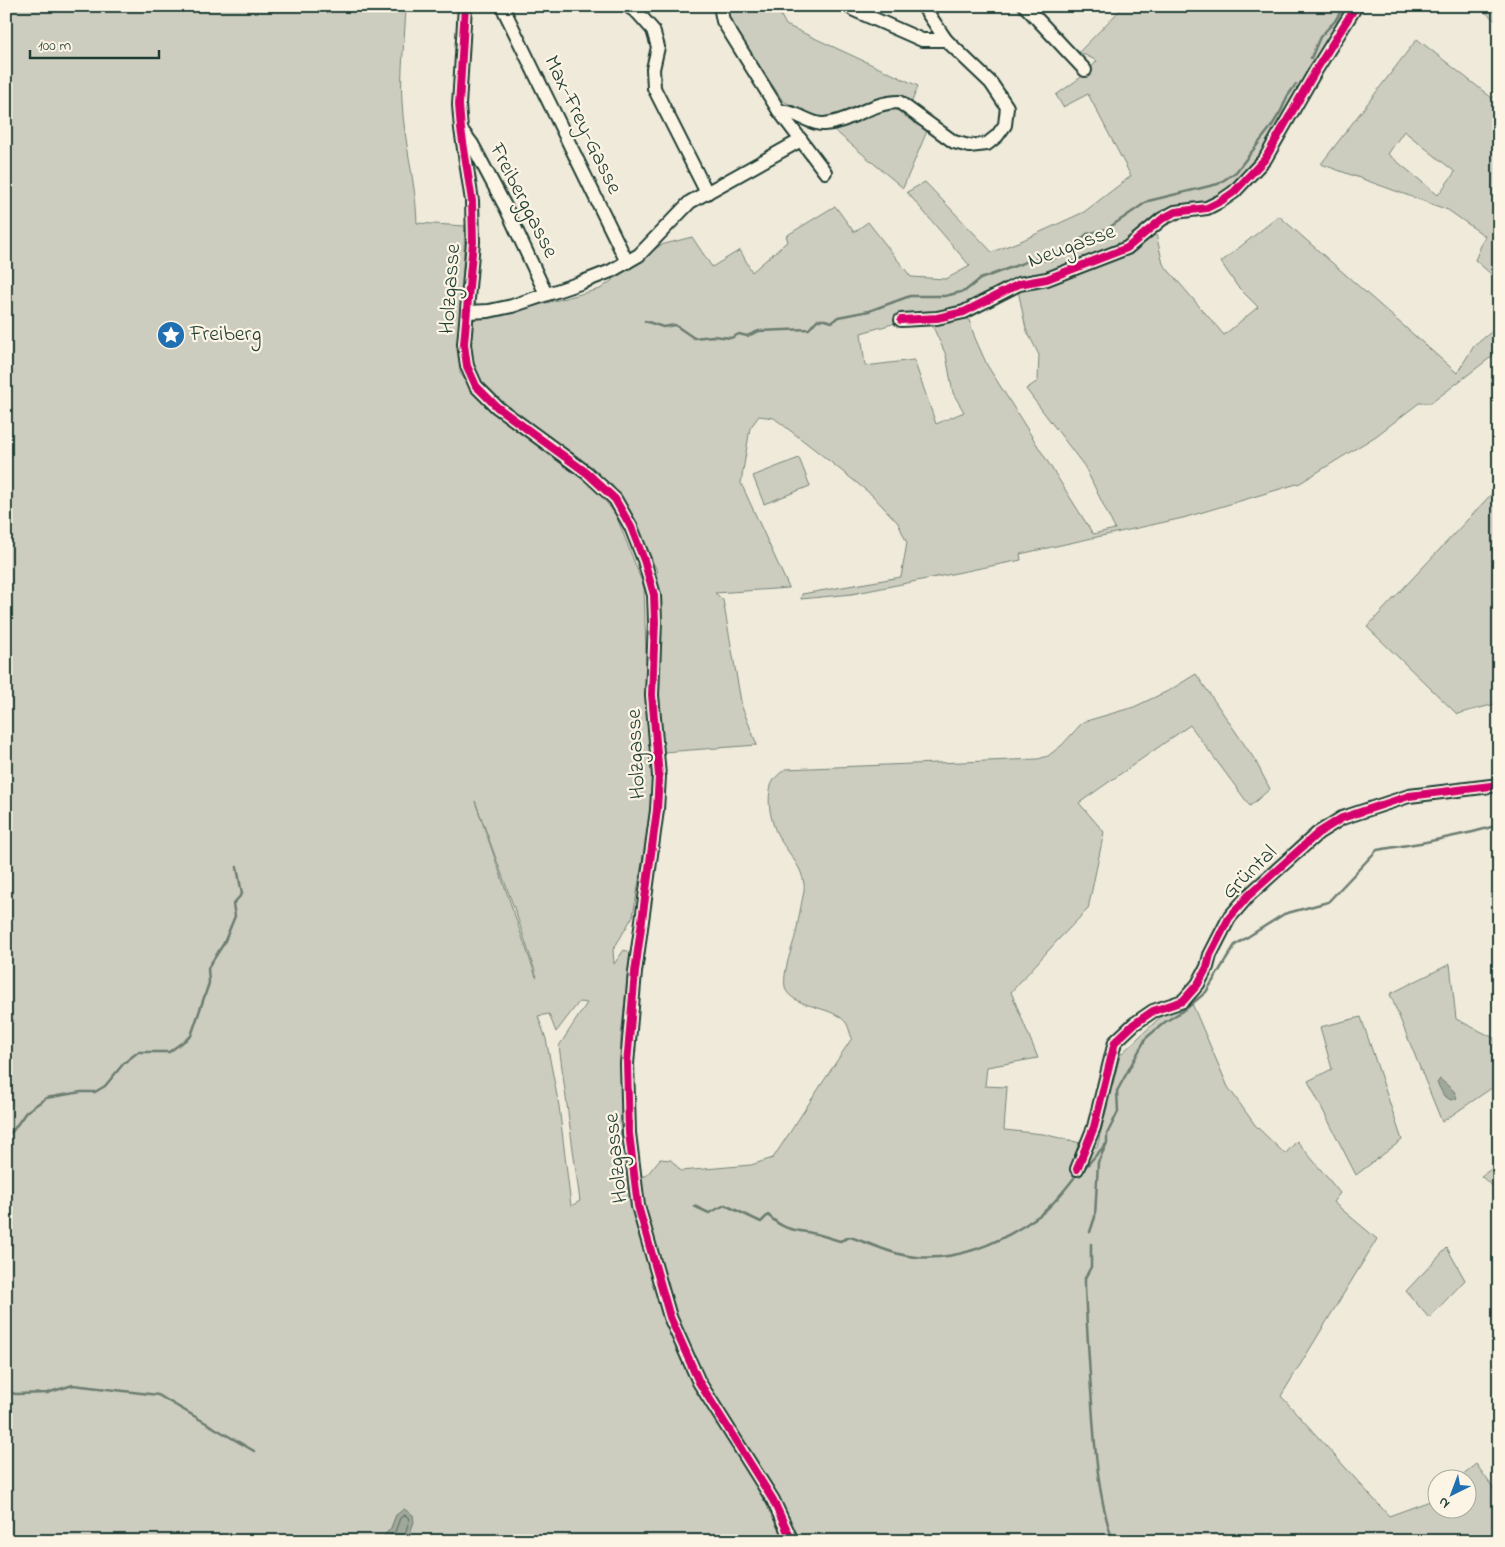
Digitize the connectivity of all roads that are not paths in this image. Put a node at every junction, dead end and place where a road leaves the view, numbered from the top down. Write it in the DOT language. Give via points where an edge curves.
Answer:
graph roads {
  1 [pos="464,6"];
  2 [pos="502,6"];
  3 [pos="628,6"];
  4 [pos="720,6"];
  5 [pos="849,6"];
  6 [pos="922,6"];
  7 [pos="1025,6"];
  8 [pos="1356,6"];
  9 [pos="946,40"];
  10 [pos="1085,70"];
  11 [pos="779,111"];
  12 [pos="461,128"];
  13 [pos="801,140"];
  14 [pos="826,172"];
  15 [pos="490,180"];
  16 [pos="472,188"];
  17 [pos="707,193"];
  18 [pos="627,262"];
  19 [pos="546,294"];
  20 [pos="467,312"];
  21 [pos="901,320"];
  22 [pos="1499,785"];
  23 [pos="1077,1169"];
  24 [pos="792,1541"];
  1 -- 12 [label="street, Holzgasse" via="459,105"];
  2 -- 18 [label="street, Max-Frey-Gasse"];
  3 -- 17 [label="street" via="653,30 658,47 653,69 654,88"];
  4 -- 11 [label="street" via="723,20"];
  5 -- 9 [label="street" via="922,40"];
  6 -- 9 [label="street"];
  7 -- 10 [label="street"];
  8 -- 21 [label="street, Neugasse" via="1265,159 1221,201 1207,208 1175,212 1162,218 1127,248 1046,278 1019,284 964,312 937,318"];
  9 -- 11 [label="street" via="991,83 1008,106 1005,125 987,144 969,146 954,142 899,102 870,107 841,122 821,125 793,113"];
  11 -- 13 [label="street"];
  12 -- 15 [label="street, Freiberggasse"];
  12 -- 16 [label="street, Holzgasse"];
  13 -- 14 [label="street"];
  13 -- 17 [label="street"];
  15 -- 16 [label="street"];
  15 -- 19 [label="street, Freiberggasse"];
  16 -- 20 [label="street, Holzgasse" via="473,242"];
  17 -- 18 [label="street" via="685,206 648,247"];
  18 -- 19 [label="street"];
  19 -- 20 [label="street" via="501,309"];
  20 -- 24 [label="street, Holzgasse" via="465,356 476,386 497,407 587,473 615,499 631,527 650,579 655,622 652,715 659,776 627,1064 629,1133 638,1206 670,1317 699,1382 773,1500"];
  22 -- 23 [label="street, Grüntal" via="1409,796 1342,818 1318,832 1304,853 1248,896 1229,918 1198,984 1184,1001 1153,1011 1115,1042 1094,1127"];
}
